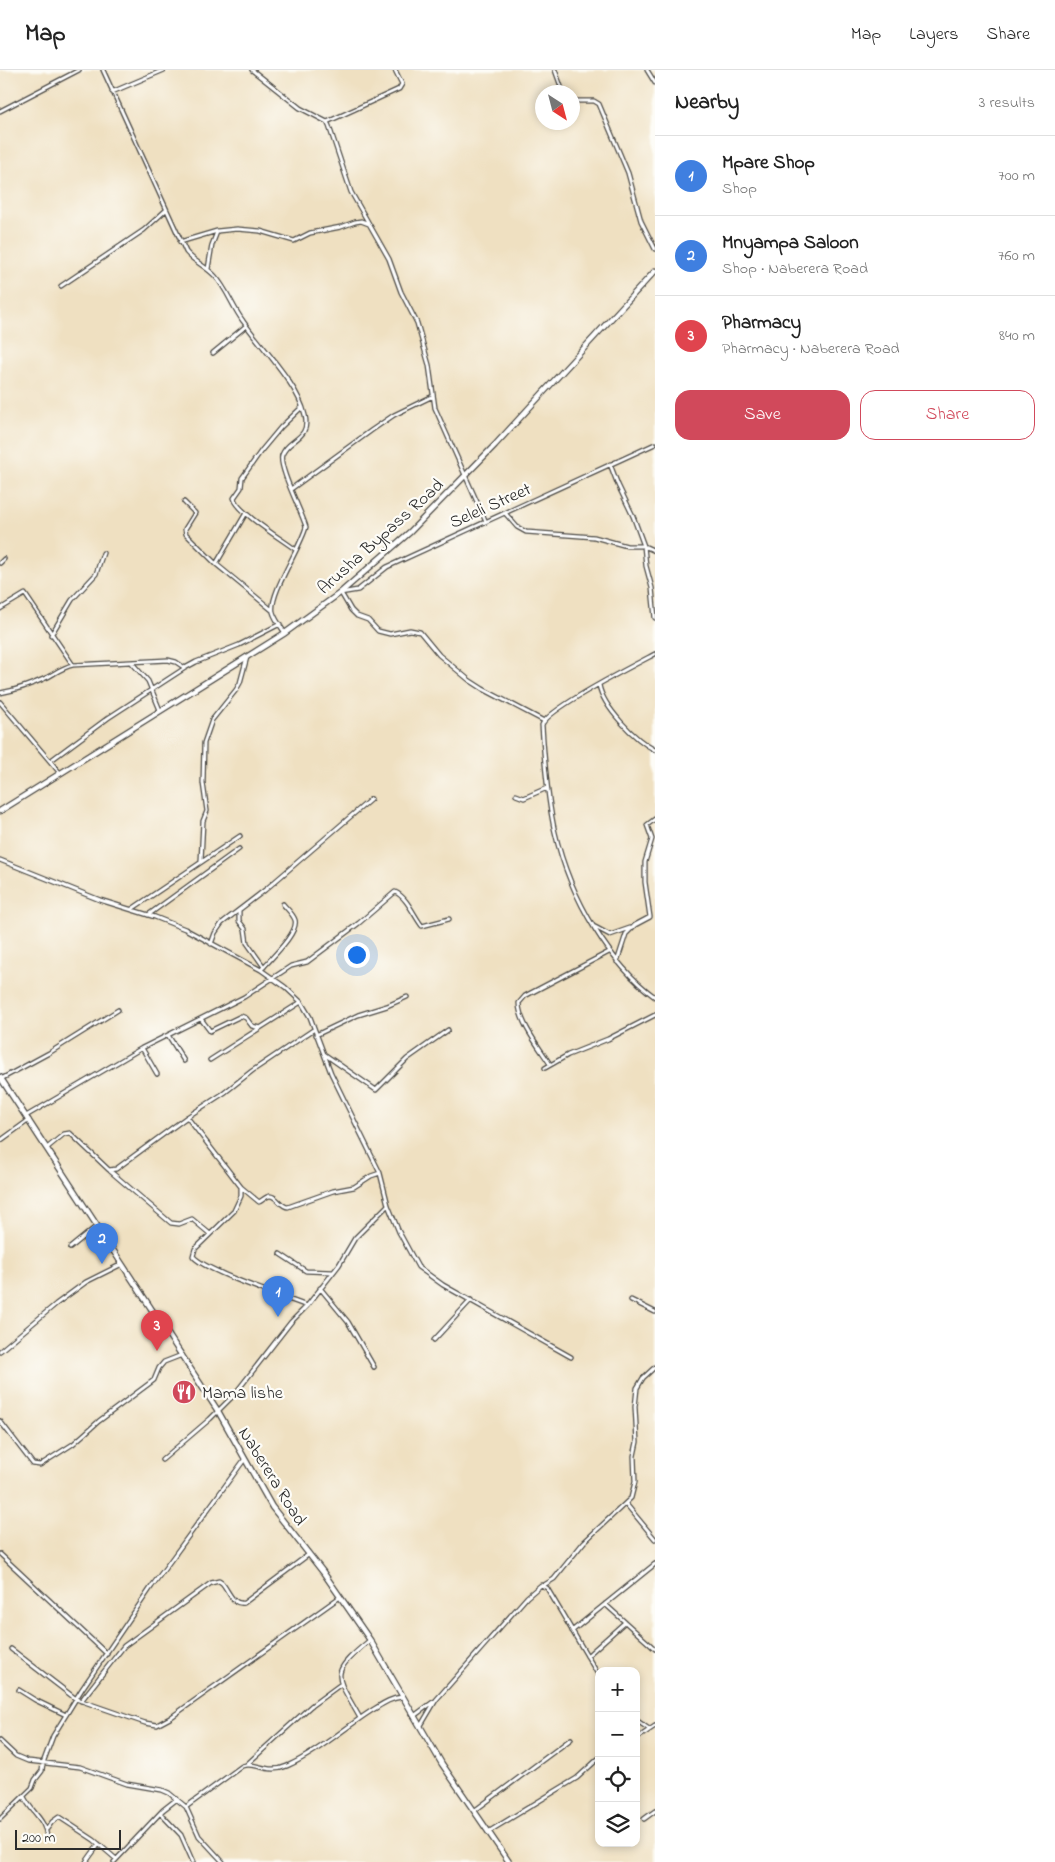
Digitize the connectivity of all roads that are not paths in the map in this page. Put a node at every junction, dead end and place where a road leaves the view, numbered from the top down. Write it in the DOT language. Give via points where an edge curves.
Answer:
graph roads {
  1 [pos="79,70"];
  2 [pos="103,70"];
  3 [pos="164,70"];
  4 [pos="252,70"];
  5 [pos="395,70"];
  6 [pos="555,70"];
  7 [pos="647,70"];
  8 [pos="655,83"];
  9 [pos="560,85"];
  10 [pos="112,92"];
  11 [pos="580,101"];
  12 [pos="0,111"];
  13 [pos="326,122"];
  14 [pos="166,210"];
  15 [pos="370,225"];
  16 [pos="217,231"];
  17 [pos="180,242"];
  18 [pos="655,249"];
  19 [pos="208,269"];
  20 [pos="655,271"];
  21 [pos="61,286"];
  22 [pos="246,326"];
  23 [pos="213,353"];
  24 [pos="432,396"];
  25 [pos="302,407"];
  26 [pos="655,444"];
  27 [pos="610,464"];
  28 [pos="466,475"];
  29 [pos="291,489"];
  30 [pos="184,502"];
  31 [pos="505,513"];
  32 [pos="246,514"];
  33 [pos="486,522"];
  34 [pos="644,546"];
  35 [pos="296,550"];
  36 [pos="655,551"];
  37 [pos="103,553"];
  38 [pos="4,559"];
  39 [pos="0,563"];
  40 [pos="216,564"];
  41 [pos="341,593"];
  42 [pos="0,609"];
  43 [pos="273,611"];
  44 [pos="655,618"];
  45 [pos="280,624"];
  46 [pos="285,633"];
  47 [pos="51,635"];
  48 [pos="655,654"];
  49 [pos="248,656"];
  50 [pos="132,663"];
  51 [pos="73,665"];
  52 [pos="185,668"];
  53 [pos="599,684"];
  54 [pos="151,690"];
  55 [pos="0,693"];
  56 [pos="0,702"];
  57 [pos="160,710"];
  58 [pos="544,720"];
  59 [pos="655,750"];
  60 [pos="50,761"];
  61 [pos="60,772"];
  62 [pos="547,788"];
  63 [pos="516,795"];
  64 [pos="371,799"];
  65 [pos="0,811"];
  66 [pos="655,819"];
  67 [pos="240,836"];
  68 [pos="239,849"];
  69 [pos="0,860"];
  70 [pos="201,861"];
  71 [pos="283,904"];
  72 [pos="131,910"];
  73 [pos="239,910"];
  74 [pos="148,915"];
  75 [pos="449,919"];
  76 [pos="635,925"];
  77 [pos="594,927"];
  78 [pos="211,944"];
  79 [pos="609,952"];
  80 [pos="617,962"];
  81 [pos="262,968"];
  82 [pos="274,978"];
  83 [pos="407,997"];
  84 [pos="655,997"];
  85 [pos="301,1002"];
  86 [pos="118,1010"];
  87 [pos="655,1015"];
  88 [pos="201,1019"];
  89 [pos="260,1028"];
  90 [pos="314,1030"];
  91 [pos="448,1030"];
  92 [pos="168,1035"];
  93 [pos="316,1035"];
  94 [pos="142,1048"];
  95 [pos="323,1054"];
  96 [pos="210,1060"];
  97 [pos="184,1061"];
  98 [pos="550,1064"];
  99 [pos="545,1068"];
  100 [pos="157,1074"];
  101 [pos="1,1078"];
  102 [pos="187,1117"];
  103 [pos="28,1118"];
  104 [pos="0,1141"];
  105 [pos="48,1148"];
  106 [pos="110,1170"];
  107 [pos="380,1173"];
  108 [pos="241,1187"];
  109 [pos="388,1205"];
  110 [pos="98,1226"];
  111 [pos="210,1234"];
  112 [pos="70,1248"];
  113 [pos="280,1254"];
  114 [pos="123,1264"];
  115 [pos="334,1272"];
  116 [pos="320,1288"];
  117 [pos="471,1300"];
  118 [pos="631,1300"];
  119 [pos="307,1306"];
  120 [pos="655,1312"];
  121 [pos="434,1340"];
  122 [pos="0,1351"];
  123 [pos="182,1355"];
  124 [pos="571,1357"];
  125 [pos="374,1367"];
  126 [pos="655,1367"];
  127 [pos="218,1411"];
  128 [pos="0,1420"];
  129 [pos="162,1460"];
  130 [pos="244,1460"];
  131 [pos="626,1504"];
  132 [pos="655,1539"];
  133 [pos="0,1554"];
  134 [pos="308,1555"];
  135 [pos="655,1564"];
  136 [pos="543,1586"];
  137 [pos="341,1596"];
  138 [pos="606,1604"];
  139 [pos="625,1622"];
  140 [pos="572,1630"];
  141 [pos="370,1640"];
  142 [pos="11,1649"];
  143 [pos="655,1649"];
  144 [pos="107,1654"];
  145 [pos="588,1656"];
  146 [pos="595,1669"];
  147 [pos="341,1684"];
  148 [pos="19,1690"];
  149 [pos="402,1697"];
  150 [pos="76,1699"];
  151 [pos="436,1700"];
  152 [pos="81,1701"];
  153 [pos="66,1715"];
  154 [pos="413,1716"];
  155 [pos="360,1718"];
  156 [pos="640,1723"];
  157 [pos="655,1726"];
  158 [pos="420,1727"];
  159 [pos="649,1729"];
  160 [pos="640,1736"];
  161 [pos="570,1739"];
  162 [pos="0,1741"];
  163 [pos="595,1761"];
  164 [pos="43,1763"];
  165 [pos="246,1765"];
  166 [pos="24,1797"];
  167 [pos="177,1799"];
  168 [pos="186,1807"];
  169 [pos="655,1811"];
  170 [pos="474,1812"];
  171 [pos="160,1813"];
  172 [pos="0,1819"];
  173 [pos="644,1819"];
  174 [pos="47,1829"];
  175 [pos="488,1832"];
  176 [pos="47,1838"];
  177 [pos="99,1844"];
  178 [pos="89,1861"];
  179 [pos="115,1861"];
  180 [pos="193,1862"];
  181 [pos="222,1862"];
  182 [pos="510,1862"];
  1 -- 12 [label="street"];
  2 -- 10 [label="street"];
  3 -- 10 [label="street"];
  4 -- 13 [label="street" via="300,108"];
  5 -- 13 [label="street" via="402,84 399,89"];
  6 -- 9 [label="street"];
  7 -- 8 [label="street"];
  10 -- 14 [label="street"];
  11 -- 18 [label="street" via="599,104 628,173 641,221"];
  13 -- 15 [label="street" via="351,192"];
  14 -- 17 [label="street"];
  14 -- 21 [label="street" via="146,229"];
  15 -- 16 [label="street" via="355,222 292,241 248,230"];
  15 -- 24 [label="street" via="417,323 429,365"];
  16 -- 17 [label="street"];
  16 -- 19 [label="street"];
  17 -- 19 [label="street" via="192,260"];
  19 -- 22 [label="street" via="223,286"];
  20 -- 28 [label="street, Arusha Bypass Road"];
  22 -- 23 [label="street"];
  22 -- 25 [label="street" via="286,378"];
  24 -- 28 [label="street"];
  24 -- 29 [label="street" via="394,415"];
  25 -- 29 [label="street" via="305,431 282,457"];
  25 -- 32 [label="street" via="270,440 242,478 234,500"];
  26 -- 27 [label="street, Seleli Street"];
  27 -- 31 [label="street, Seleli Street"];
  27 -- 34 [label="street"];
  28 -- 33 [label="street"];
  28 -- 41 [label="street, Arusha Bypass Road" via="410,532"];
  29 -- 35 [label="street" via="306,527"];
  30 -- 40 [label="street" via="195,513 185,529 186,533"];
  31 -- 33 [label="street, Seleli Street"];
  31 -- 34 [label="street" via="526,532 594,537 627,546"];
  32 -- 35 [label="street"];
  32 -- 40 [label="street"];
  33 -- 41 [label="street, Seleli Street" via="388,567 356,591"];
  34 -- 36 [label="street"];
  34 -- 44 [label="street"];
  35 -- 43 [label="street"];
  37 -- 47 [label="street" via="96,574 72,600"];
  38 -- 39 [label="street"];
  40 -- 43 [label="street"];
  41 -- 46 [label="street, Arusha Bypass Road"];
  41 -- 58 [label="street" via="351,610 368,620 378,631 390,634 410,630 420,632 469,680"];
  42 -- 47 [label="street" via="25,594"];
  43 -- 45 [label="street"];
  45 -- 46 [label="street"];
  45 -- 52 [label="street"];
  46 -- 49 [label="street, Arusha Bypass Road"];
  47 -- 51 [label="street"];
  48 -- 53 [label="street"];
  49 -- 57 [label="street, Arusha Bypass Road"];
  49 -- 70 [label="street" via="240,683 212,720 204,743 203,783 207,811 203,821"];
  50 -- 51 [label="street"];
  50 -- 52 [label="street" via="168,660"];
  50 -- 54 [label="street" via="148,681"];
  51 -- 55 [label="street"];
  52 -- 54 [label="street"];
  53 -- 58 [label="street"];
  53 -- 59 [label="street" via="602,695 621,722"];
  54 -- 57 [label="street"];
  54 -- 60 [label="street"];
  56 -- 60 [label="street"];
  57 -- 61 [label="street, Arusha Bypass Road"];
  58 -- 62 [label="street"];
  60 -- 61 [label="street"];
  61 -- 65 [label="street, Arusha Bypass Road"];
  62 -- 63 [label="street" via="526,797"];
  62 -- 77 [label="street" via="558,851 577,898"];
  64 -- 73 [label="street"];
  66 -- 76 [label="street" via="647,824 652,840 645,862 650,917"];
  67 -- 70 [label="street"];
  68 -- 74 [label="street"];
  69 -- 72 [label="street"];
  70 -- 72 [label="street"];
  71 -- 81 [label="street" via="296,921 295,930"];
  72 -- 74 [label="street"];
  73 -- 78 [label="street" via="218,928"];
  73 -- 81 [label="street" via="239,921 245,930 247,943"];
  74 -- 78 [label="street" via="185,929"];
  75 -- 82 [label="street" via="422,926 395,892 324,950"];
  76 -- 77 [label="street" via="613,935"];
  76 -- 80 [label="street" via="626,934"];
  77 -- 79 [label="street"];
  78 -- 81 [label="street"];
  79 -- 80 [label="street"];
  79 -- 98 [label="street" via="526,996 519,1003 523,1021"];
  80 -- 84 [label="street"];
  81 -- 82 [label="street"];
  82 -- 85 [label="street"];
  82 -- 88 [label="street" via="256,991"];
  83 -- 93 [label="street"];
  85 -- 89 [label="street"];
  85 -- 90 [label="street"];
  86 -- 101 [label="street" via="49,1053"];
  87 -- 98 [label="street"];
  88 -- 89 [label="street" via="209,1031 241,1016 252,1026"];
  88 -- 92 [label="street"];
  89 -- 96 [label="street"];
  90 -- 93 [label="street"];
  90 -- 102 [label="street"];
  91 -- 95 [label="street" via="407,1060 376,1090"];
  92 -- 94 [label="street"];
  92 -- 97 [label="street"];
  93 -- 95 [label="street"];
  94 -- 100 [label="street"];
  94 -- 103 [label="street"];
  95 -- 107 [label="street"];
  98 -- 99 [label="street"];
  101 -- 103 [label="street, Naberera Road"];
  102 -- 106 [label="street" via="116,1170"];
  102 -- 108 [label="street"];
  103 -- 104 [label="street"];
  103 -- 105 [label="street, Naberera Road"];
  105 -- 106 [label="street" via="64,1134 70,1133"];
  105 -- 110 [label="street, Naberera Road"];
  106 -- 111 [label="street" via="171,1223 192,1219"];
  107 -- 108 [label="street" via="354,1187 333,1191 288,1208 272,1196 258,1202"];
  107 -- 109 [label="street"];
  108 -- 111 [label="street" via="241,1196 234,1211"];
  109 -- 115 [label="street" via="355,1238"];
  109 -- 117 [label="street" via="418,1266"];
  110 -- 112 [label="street"];
  110 -- 114 [label="street, Naberera Road"];
  111 -- 119 [label="street" via="192,1256 222,1273"];
  113 -- 115 [label="street" via="306,1271"];
  114 -- 122 [label="street" via="86,1282"];
  114 -- 123 [label="street, Naberera Road"];
  115 -- 116 [label="street"];
  116 -- 119 [label="street"];
  116 -- 125 [label="street" via="348,1322"];
  117 -- 121 [label="street"];
  117 -- 124 [label="street"];
  118 -- 120 [label="street"];
  119 -- 127 [label="street"];
  123 -- 127 [label="street, Naberera Road"];
  123 -- 128 [label="street" via="165,1361 154,1380 73,1444 40,1465 33,1464"];
  126 -- 131 [label="street" via="637,1388 635,1482"];
  127 -- 129 [label="street"];
  127 -- 130 [label="street, Naberera Road"];
  130 -- 134 [label="street, Naberera Road" via="272,1507"];
  130 -- 144 [label="street"];
  131 -- 132 [label="street"];
  131 -- 136 [label="street" via="584,1542 554,1579"];
  133 -- 144 [label="street"];
  134 -- 137 [label="street, Naberera Road"];
  134 -- 152 [label="street" via="244,1604 234,1602 219,1581 211,1583 130,1640 117,1652"];
  135 -- 138 [label="street"];
  136 -- 140 [label="street"];
  136 -- 151 [label="street" via="527,1597"];
  137 -- 141 [label="street, Naberera Road"];
  137 -- 152 [label="street" via="158,1725"];
  138 -- 139 [label="street"];
  138 -- 140 [label="street"];
  139 -- 143 [label="street"];
  139 -- 145 [label="street"];
  140 -- 145 [label="street"];
  141 -- 147 [label="street" via="342,1666 339,1674"];
  141 -- 149 [label="street, Naberera Road"];
  142 -- 150 [label="street"];
  144 -- 150 [label="street"];
  145 -- 146 [label="street"];
  147 -- 155 [label="street"];
  147 -- 165 [label="street" via="311,1706"];
  148 -- 153 [label="street"];
  149 -- 154 [label="street, Naberera Road"];
  149 -- 155 [label="street" via="391,1699"];
  150 -- 152 [label="street"];
  150 -- 153 [label="street"];
  151 -- 154 [label="street"];
  151 -- 158 [label="street"];
  153 -- 164 [label="street" via="53,1736"];
  154 -- 158 [label="street, Naberera Road"];
  155 -- 165 [label="street" via="310,1754 281,1769"];
  156 -- 159 [label="street"];
  157 -- 159 [label="street"];
  158 -- 170 [label="street, Naberera Road"];
  159 -- 160 [label="street"];
  161 -- 170 [label="street"];
  162 -- 164 [label="street" via="22,1760"];
  163 -- 175 [label="street" via="572,1781"];
  164 -- 166 [label="street" via="41,1774"];
  164 -- 167 [label="street" via="80,1767 126,1784 162,1790"];
  165 -- 168 [label="street"];
  166 -- 172 [label="street"];
  166 -- 174 [label="street"];
  167 -- 168 [label="street"];
  167 -- 171 [label="street"];
  168 -- 181 [label="street" via="199,1836"];
  169 -- 173 [label="street"];
  170 -- 175 [label="street, Naberera Road"];
  171 -- 179 [label="street"];
  171 -- 180 [label="street" via="180,1835"];
  174 -- 176 [label="street"];
  174 -- 177 [label="street" via="59,1817"];
  175 -- 182 [label="street, Naberera Road"];
  177 -- 178 [label="street"];
  177 -- 179 [label="street"];
}
